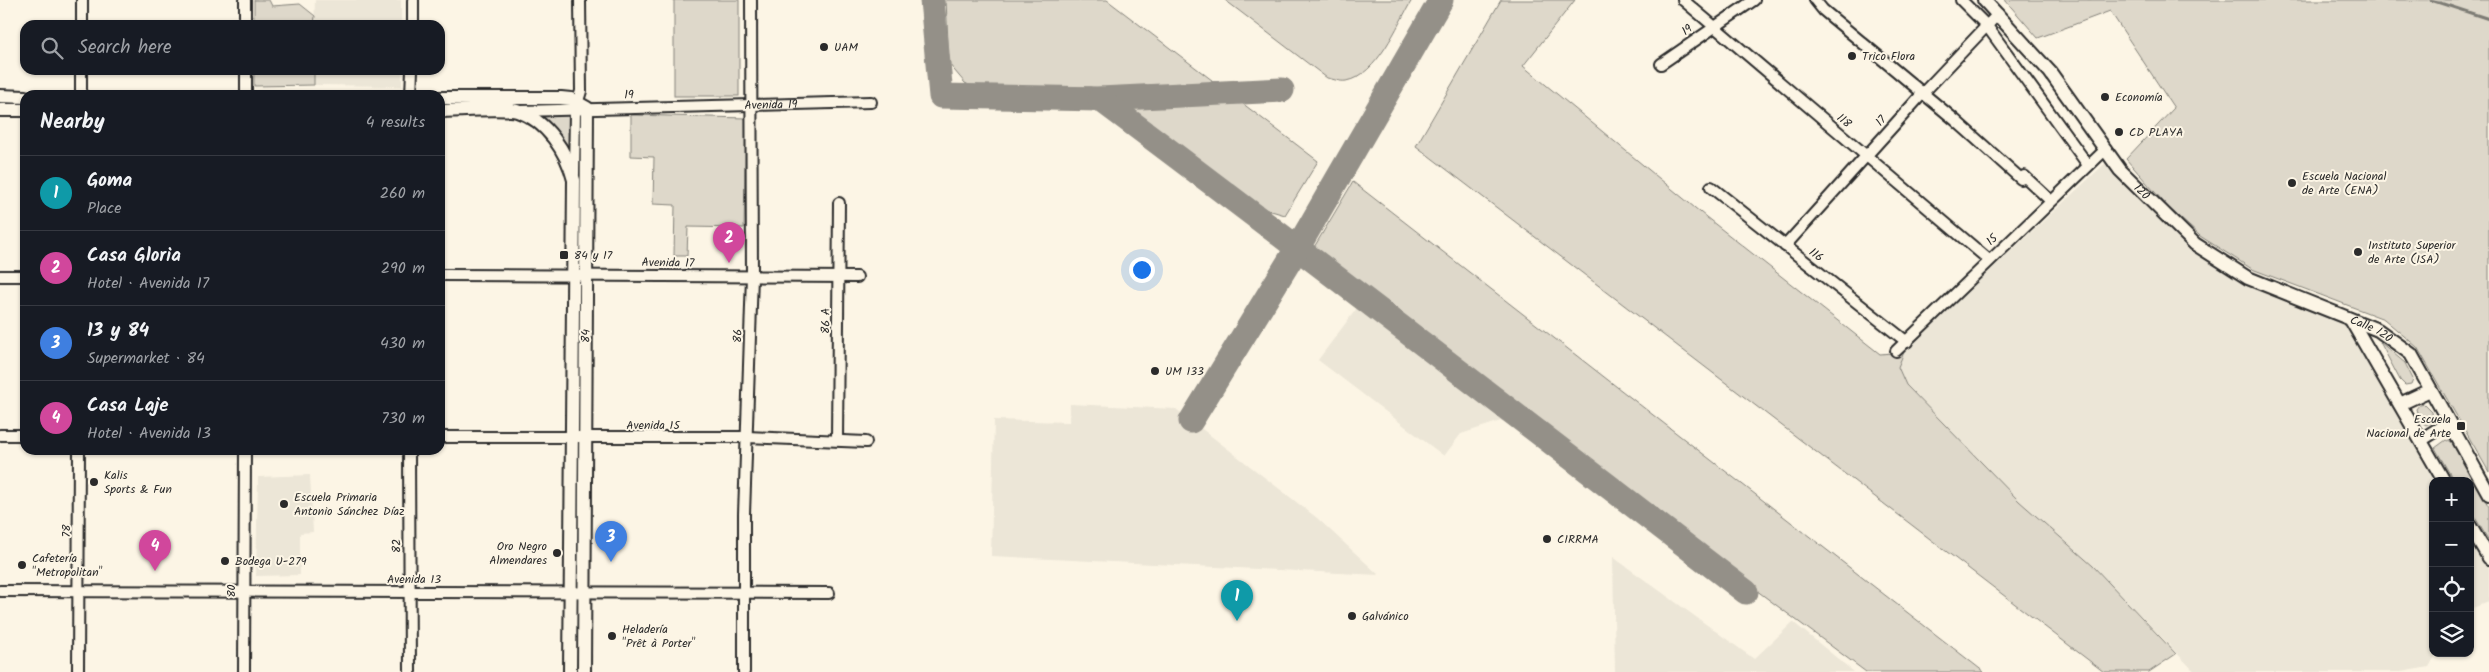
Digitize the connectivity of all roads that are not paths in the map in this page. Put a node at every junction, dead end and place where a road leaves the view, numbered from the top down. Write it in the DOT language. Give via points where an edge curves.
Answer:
graph roads {
  1 [pos="82,0"];
  2 [pos="245,0"];
  3 [pos="413,0"];
  4 [pos="580,0"];
  5 [pos="585,0"];
  6 [pos="751,0"];
  7 [pos="1684,0"];
  8 [pos="1754,0"];
  9 [pos="1815,0"];
  10 [pos="1960,0"];
  11 [pos="1984,0"];
  12 [pos="1998,14"];
  13 [pos="82,20"];
  14 [pos="245,20"];
  15 [pos="413,20"];
  16 [pos="1714,26"];
  17 [pos="1987,26"];
  18 [pos="1661,64"];
  19 [pos="81,75"];
  20 [pos="246,75"];
  21 [pos="412,75"];
  22 [pos="81,90"];
  23 [pos="246,90"];
  24 [pos="412,90"];
  25 [pos="1923,92"];
  26 [pos="0,96"];
  27 [pos="20,97"];
  28 [pos="445,98"];
  29 [pos="871,102"];
  30 [pos="752,106"];
  31 [pos="580,107"];
  32 [pos="672,107"];
  33 [pos="0,110"];
  34 [pos="20,110"];
  35 [pos="517,111"];
  36 [pos="445,112"];
  37 [pos="2106,149"];
  38 [pos="1866,156"];
  39 [pos="2088,166"];
  40 [pos="574,180"];
  41 [pos="1711,187"];
  42 [pos="2051,201"];
  43 [pos="839,203"];
  44 [pos="1785,246"];
  45 [pos="1989,260"];
  46 [pos="445,275"];
  47 [pos="573,275"];
  48 [pos="587,275"];
  49 [pos="0,276"];
  50 [pos="20,276"];
  51 [pos="752,276"];
  52 [pos="839,277"];
  53 [pos="857,277"];
  54 [pos="2351,320"];
  55 [pos="1907,342"];
  56 [pos="1896,351"];
  57 [pos="2430,390"];
  58 [pos="2400,404"];
  59 [pos="2448,424"];
  60 [pos="0,435"];
  61 [pos="20,435"];
  62 [pos="445,437"];
  63 [pos="747,437"];
  64 [pos="579,438"];
  65 [pos="837,440"];
  66 [pos="2421,440"];
  67 [pos="866,442"];
  68 [pos="79,455"];
  69 [pos="245,455"];
  70 [pos="409,455"];
  71 [pos="2442,477"];
  72 [pos="2489,494"];
  73 [pos="2474,533"];
  74 [pos="2489,558"];
  75 [pos="243,590"];
  76 [pos="0,591"];
  77 [pos="570,591"];
  78 [pos="585,591"];
  79 [pos="78,592"];
  80 [pos="410,592"];
  81 [pos="744,592"];
  82 [pos="829,593"];
  83 [pos="78,672"];
  84 [pos="244,672"];
  85 [pos="410,672"];
  86 [pos="570,672"];
  87 [pos="584,672"];
  88 [pos="744,672"];
  1 -- 13 [label="street"];
  2 -- 14 [label="street"];
  3 -- 15 [label="street"];
  4 -- 31 [label="street, 84"];
  5 -- 31 [label="street, 84"];
  6 -- 30 [label="street, 86"];
  7 -- 16 [label="street, 118"];
  8 -- 16 [label="street, 19"];
  9 -- 25 [label="street"];
  10 -- 17 [label="street"];
  11 -- 12 [label="main road, 120"];
  12 -- 17 [label="street, 17"];
  12 -- 37 [label="main road, 120" via="2050,72"];
  16 -- 18 [label="street, 19"];
  16 -- 38 [label="street, 118"];
  17 -- 25 [label="street, 17"];
  17 -- 39 [label="street"];
  19 -- 22 [label="street"];
  20 -- 23 [label="street"];
  21 -- 24 [label="street"];
  25 -- 38 [label="street, 17"];
  25 -- 42 [label="street" via="2021,179 2024,176"];
  26 -- 27 [label="main road"];
  28 -- 31 [label="main road" via="561,98"];
  29 -- 30 [label="street, Avenida 19"];
  30 -- 32 [label="street, Avenida 19"];
  30 -- 51 [label="street, 86"];
  31 -- 32 [label="street, 19"];
  31 -- 35 [label="street, 19"];
  31 -- 40 [label="street"];
  31 -- 48 [label="main road, 84"];
  33 -- 34 [label="main road"];
  35 -- 36 [label="main road"];
  35 -- 40 [label="main road" via="543,127 553,138 570,165"];
  37 -- 39 [label="street, 15"];
  37 -- 54 [label="main road, 120" via="2120,170 2195,244 2248,278"];
  38 -- 44 [label="street, 17"];
  38 -- 45 [label="street, 118"];
  39 -- 42 [label="street, 15"];
  40 -- 47 [label="main road, 84"];
  41 -- 44 [label="street, 116"];
  42 -- 45 [label="street, 15"];
  43 -- 52 [label="street, 86 A"];
  44 -- 55 [label="street, 116"];
  45 -- 55 [label="street, 15"];
  46 -- 47 [label="street"];
  47 -- 48 [label="street"];
  47 -- 64 [label="main road, 84"];
  48 -- 51 [label="street, Avenida 17"];
  48 -- 64 [label="main road, 84"];
  49 -- 50 [label="street"];
  51 -- 52 [label="street, Avenida 17"];
  51 -- 63 [label="street, 86"];
  52 -- 53 [label="street"];
  52 -- 65 [label="street, 86 A"];
  54 -- 57 [label="main road, Calle 120" via="2378,330 2411,354"];
  54 -- 58 [label="main road, Calle 120"];
  55 -- 56 [label="street, 15"];
  57 -- 58 [label="main road"];
  57 -- 59 [label="main road, Calle 120"];
  58 -- 66 [label="main road, Calle 120"];
  59 -- 66 [label="main road"];
  59 -- 72 [label="main road, Calle 120"];
  60 -- 61 [label="street"];
  62 -- 64 [label="street, Avenida 15"];
  63 -- 64 [label="street, Avenida 15"];
  63 -- 65 [label="street, Avenida 15"];
  63 -- 81 [label="street, 86"];
  64 -- 77 [label="main road, 84"];
  64 -- 78 [label="main road, 84"];
  65 -- 67 [label="street, Avenida 15"];
  66 -- 71 [label="main road, Calle 120"];
  68 -- 79 [label="street, 78"];
  69 -- 75 [label="street, 80"];
  70 -- 80 [label="street, 82"];
  73 -- 74 [label="main road"];
  75 -- 79 [label="street, Avenida 13"];
  75 -- 80 [label="street, Avenida 13"];
  75 -- 84 [label="street, 80"];
  76 -- 79 [label="street, Avenida 13"];
  77 -- 78 [label="street, Avenida 13"];
  77 -- 80 [label="street, Avenida 13"];
  77 -- 86 [label="main road, 84"];
  78 -- 81 [label="street, Avenida 13"];
  78 -- 87 [label="main road, 84"];
  79 -- 83 [label="street, 78"];
  80 -- 85 [label="street, 82"];
  81 -- 82 [label="street, Avenida 13"];
  81 -- 88 [label="street, 86"];
}
